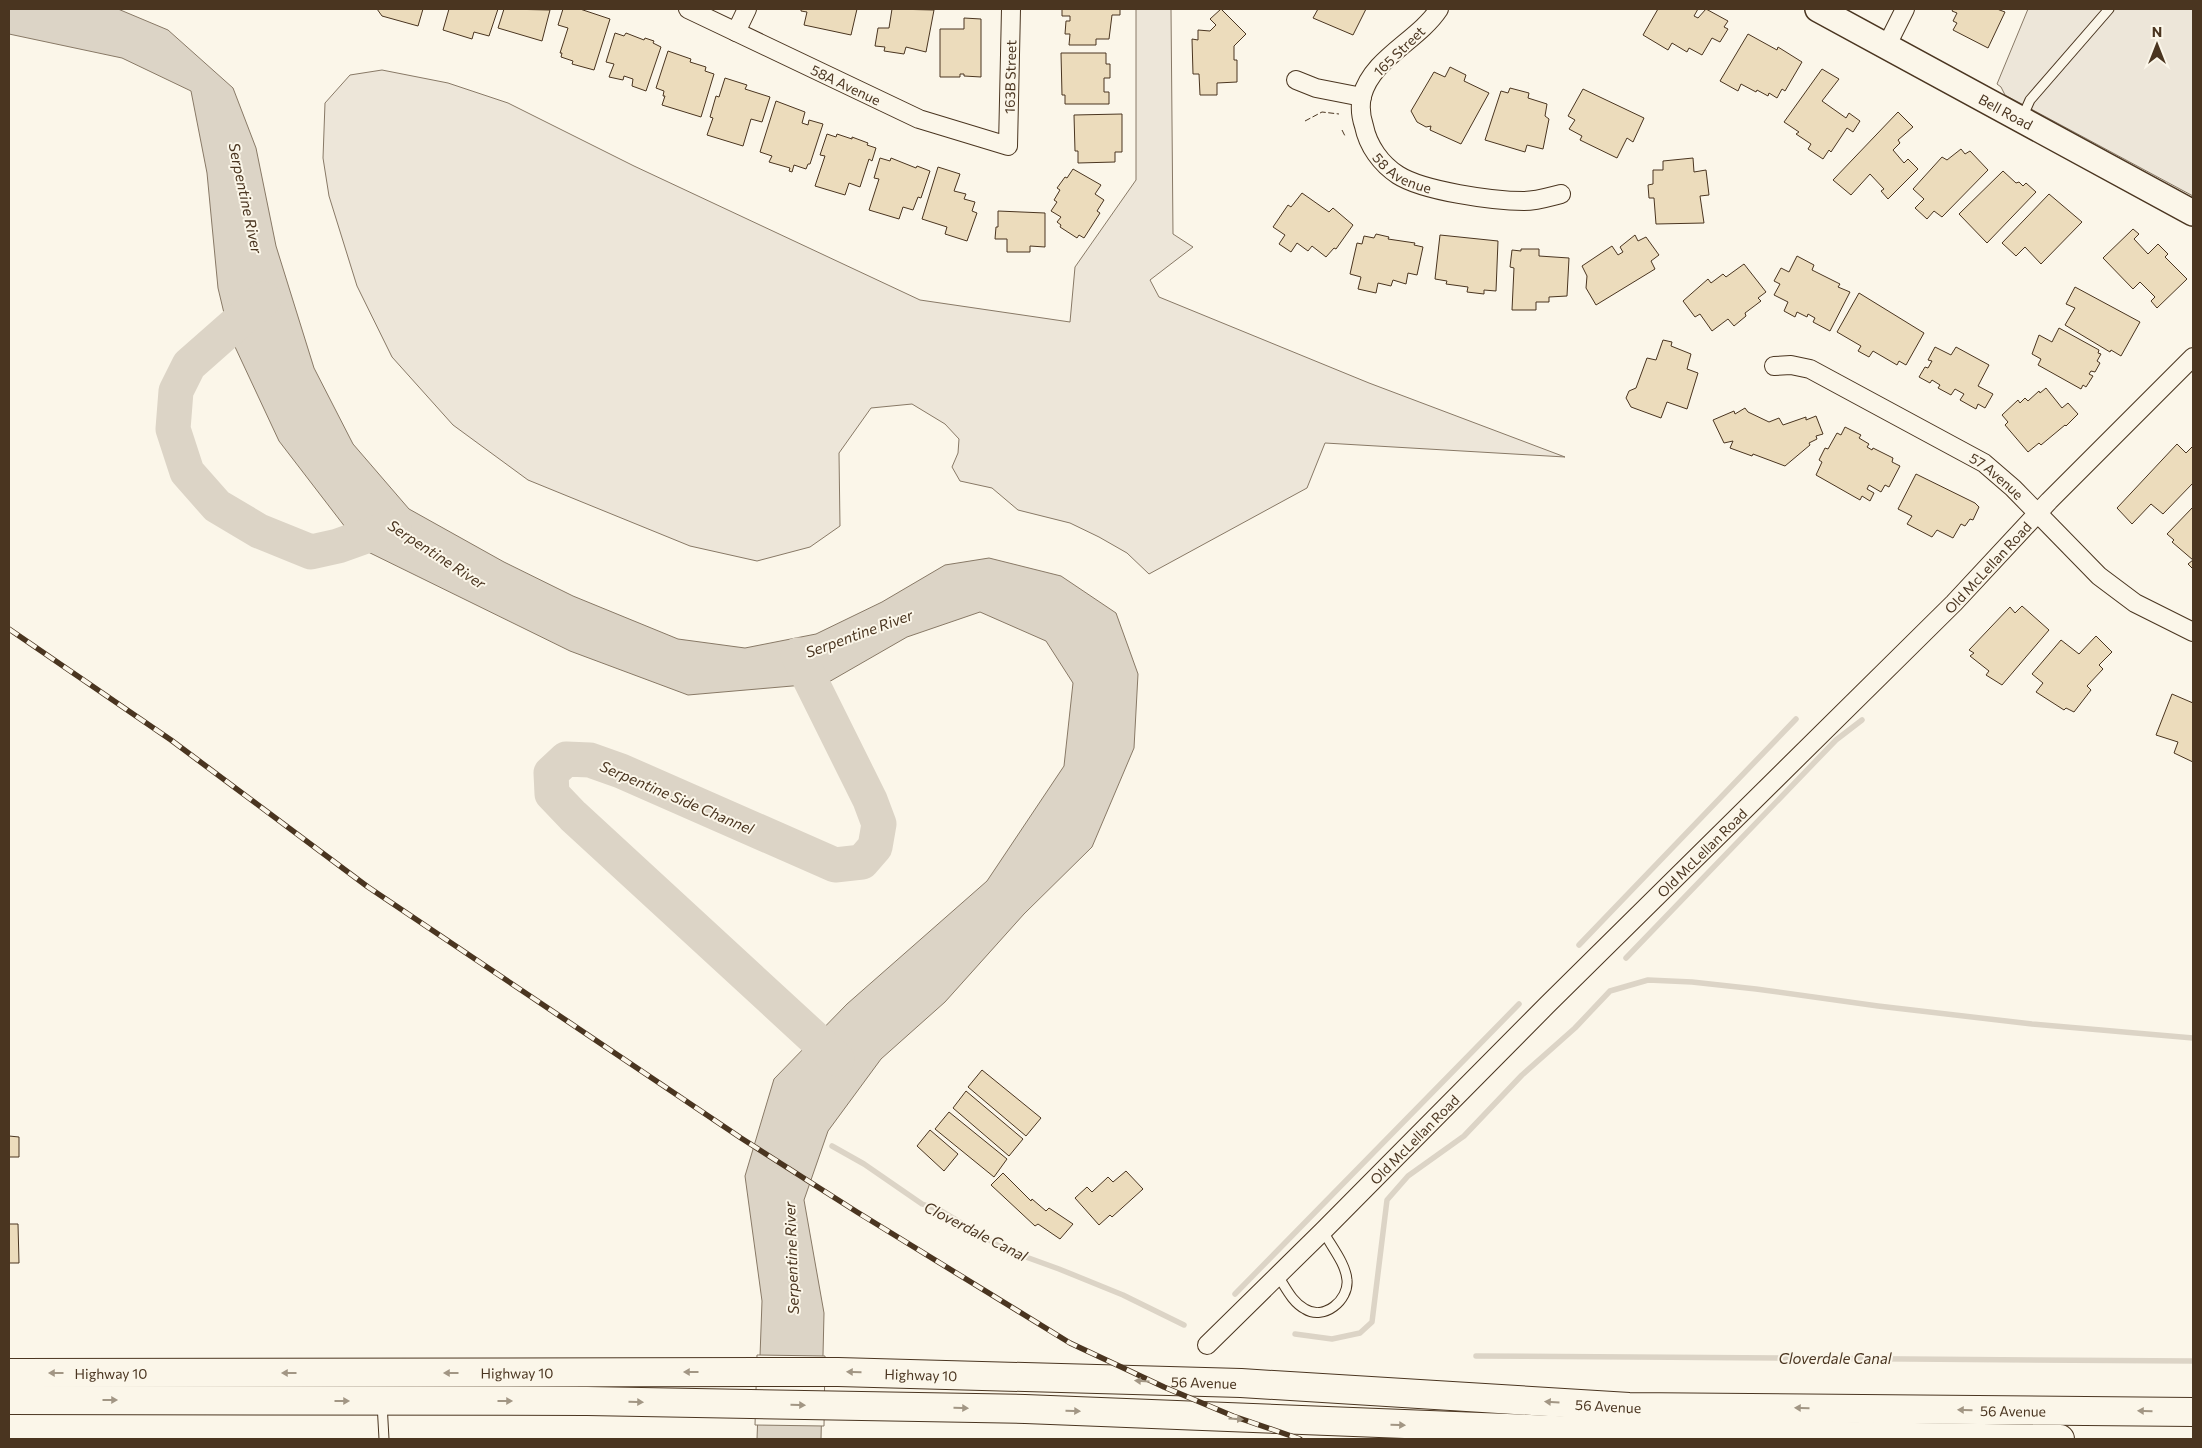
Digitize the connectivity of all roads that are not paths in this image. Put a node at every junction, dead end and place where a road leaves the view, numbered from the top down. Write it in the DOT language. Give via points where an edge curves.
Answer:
graph roads {
  1 [pos="688,9"];
  2 [pos="747,9"];
  3 [pos="1012,9"];
  4 [pos="1439,9"];
  5 [pos="1818,9"];
  6 [pos="1905,9"];
  7 [pos="2109,9"];
  8 [pos="736,32"];
  9 [pos="1887,45"];
  10 [pos="1296,80"];
  11 [pos="1362,96"];
  12 [pos="2021,120"];
  13 [pos="1008,146"];
  14 [pos="1561,194"];
  15 [pos="2193,213"];
  16 [pos="2193,357"];
  17 [pos="1774,366"];
  18 [pos="2037,515"];
  19 [pos="2193,632"];
  20 [pos="1324,1231"];
  21 [pos="1278,1276"];
  22 [pos="1207,1345"];
  23 [pos="9,1373"];
  24 [pos="1025,1376"];
  25 [pos="9,1400"];
  26 [pos="382,1401"];
  27 [pos="1025,1409"];
  28 [pos="2193,1412"];
  29 [pos="384,1439"];
  30 [pos="2060,1439"];
  1 -- 8 [label="street, 58A Avenue"];
  2 -- 8 [label="street"];
  3 -- 13 [label="street, 163B Street"];
  4 -- 11 [label="street, 165 Street" via="1422,29 1380,66"];
  5 -- 9 [label="street, Bell Road"];
  6 -- 9 [label="street"];
  7 -- 12 [label="lane" via="2030,100"];
  8 -- 13 [label="street, 58A Avenue" via="918,119"];
  9 -- 12 [label="street, Bell Road"];
  10 -- 11 [label="street" via="1316,88"];
  11 -- 14 [label="street, 58 Avenue" via="1362,119 1374,152 1398,175 1414,183 1525,201"];
  12 -- 15 [label="street, Bell Road"];
  16 -- 18 [label="street, Old McLellan Road"];
  17 -- 18 [label="street, 57 Avenue" via="1810,369 1968,453 1998,474"];
  18 -- 19 [label="street, 57 Avenue" via="2106,582 2135,603"];
  18 -- 20 [label="street, Old McLellan Road" via="1954,603 1547,1005"];
  20 -- 21 [label="street, Old McLellan Road"];
  20 -- 21 [label="lane" via="1346,1272 1346,1293 1340,1303 1319,1312 1306,1310 1294,1300"];
  21 -- 22 [label="street, Old McLellan Road"];
  24 -- 23 [label="highway, Highway 10, one-way" via="838,1372"];
  28 -- 24 [label="highway, 56 Avenue, one-way" via="1629,1406 1241,1383"];
  25 -- 26 [label="highway, Highway 10, one-way"];
  26 -- 27 [label="highway, Highway 10, one-way" via="587,1401"];
  26 -- 29 [label="lane"];
  27 -- 30 [label="highway, 56 Avenue, one-way" via="1631,1433"];
}
